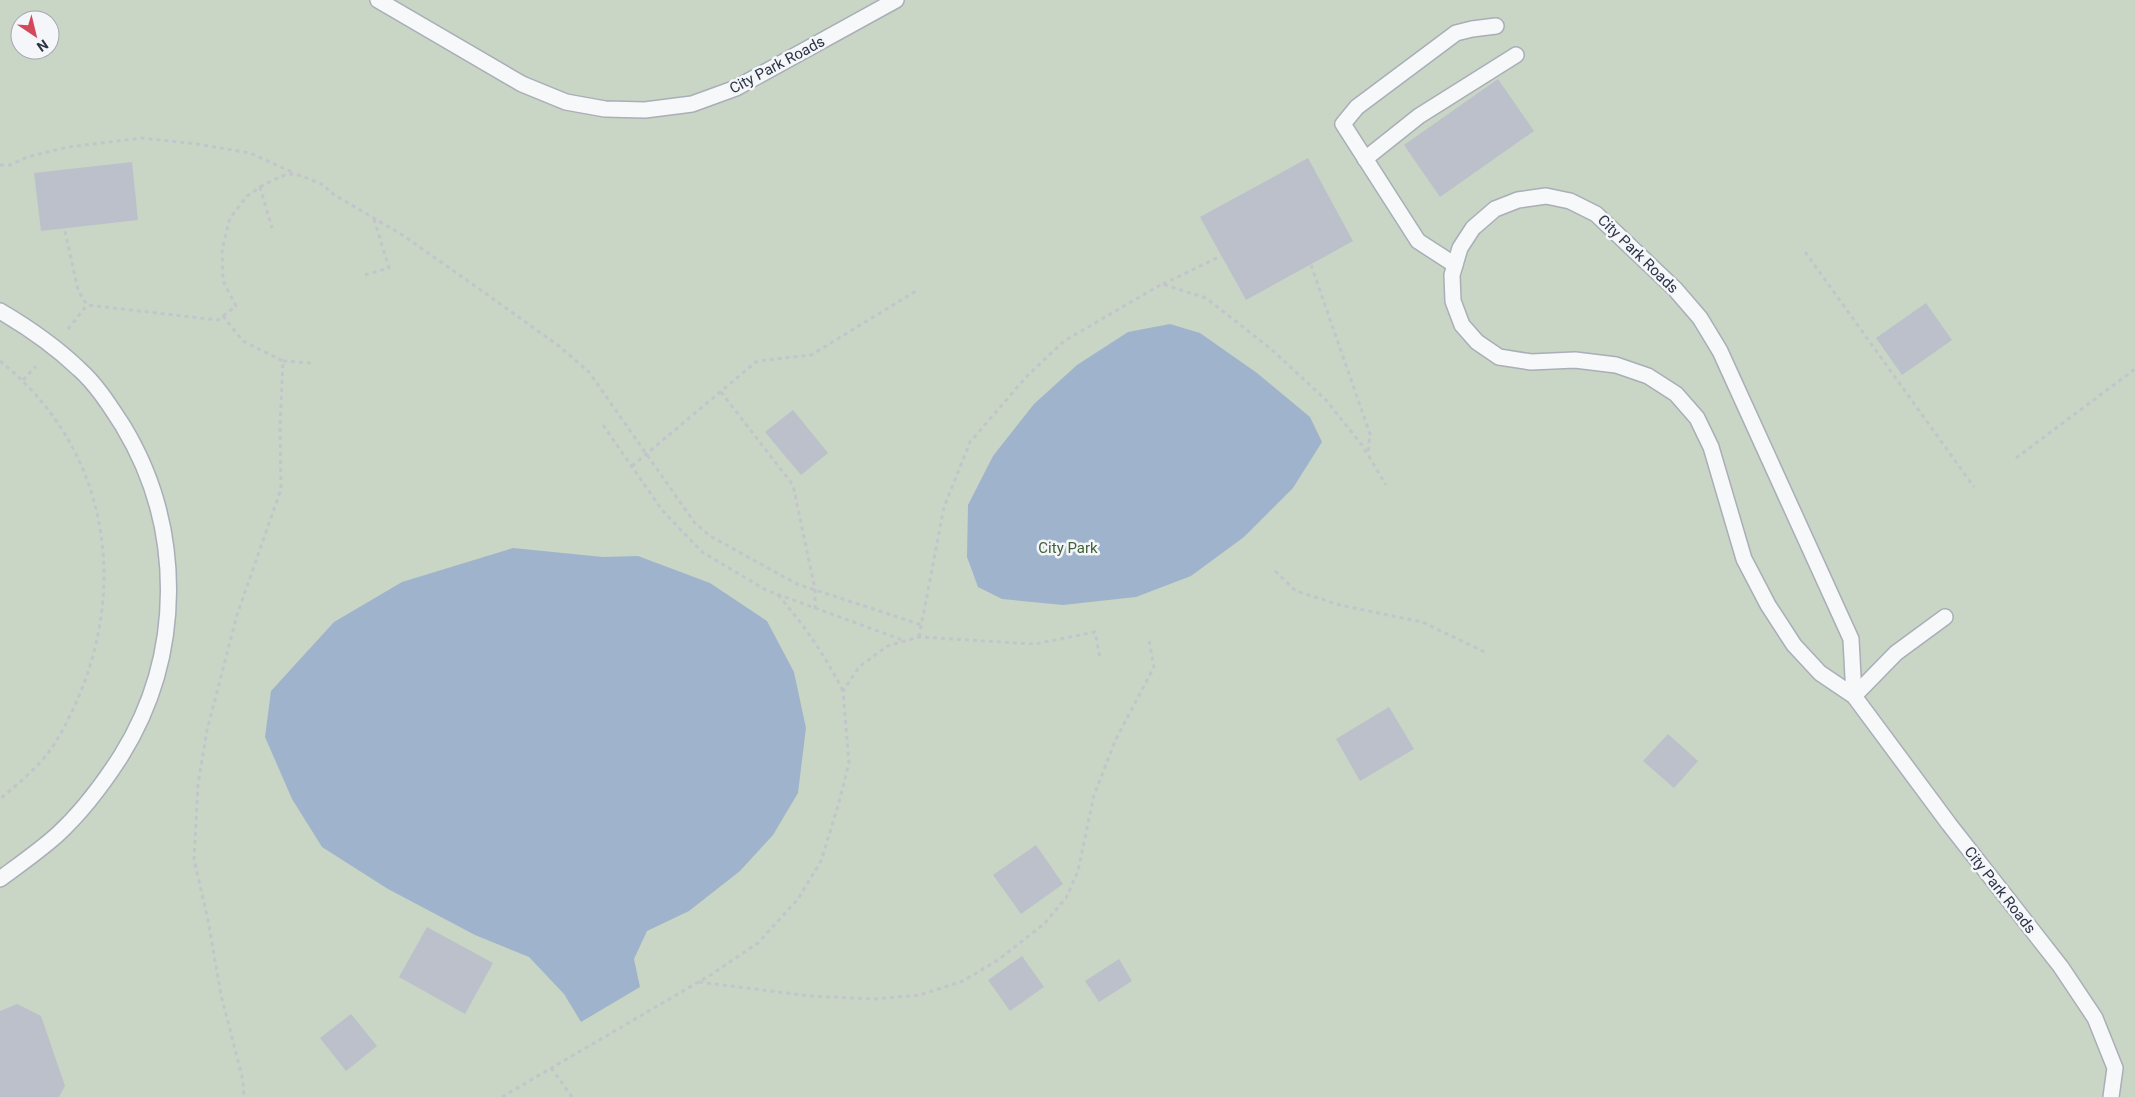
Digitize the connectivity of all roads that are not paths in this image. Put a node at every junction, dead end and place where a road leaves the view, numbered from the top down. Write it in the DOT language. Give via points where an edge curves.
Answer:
graph roads {
  1 [pos="378,0"];
  2 [pos="896,0"];
  3 [pos="1496,26"];
  4 [pos="1516,55"];
  5 [pos="1365,159"];
  6 [pos="1455,265"];
  7 [pos="0,311"];
  8 [pos="1945,617"];
  9 [pos="1854,696"];
  10 [pos="0,879"];
  11 [pos="2111,1097"];
  1 -- 2 [label="lane, City Park Roads" via="522,84 566,102 605,109 645,110 692,104 736,88"];
  3 -- 5 [label="lane" via="1456,33 1357,107 1343,124"];
  4 -- 5 [label="lane" via="1419,116"];
  5 -- 6 [label="lane" via="1418,241"];
  6 -- 9 [label="lane, City Park Roads" via="1453,301 1462,325 1477,342 1499,357 1532,362 1575,360 1616,365 1648,376 1676,394 1697,418 1711,447 1744,559 1768,605 1794,645 1820,673"];
  6 -- 9 [label="lane, City Park Roads" via="1460,248 1473,228 1495,209 1518,200 1546,196 1570,201 1596,214 1675,289 1700,318 1720,351 1851,639"];
  7 -- 10 [label="lane" via="39,334 80,370 108,403 137,450 161,517 170,597 164,652 144,710 121,755 92,797 57,835"];
  8 -- 9 [label="lane" via="1896,653"];
  9 -- 11 [label="lane, City Park Roads" via="2061,967 2094,1018 2115,1068"];
}
